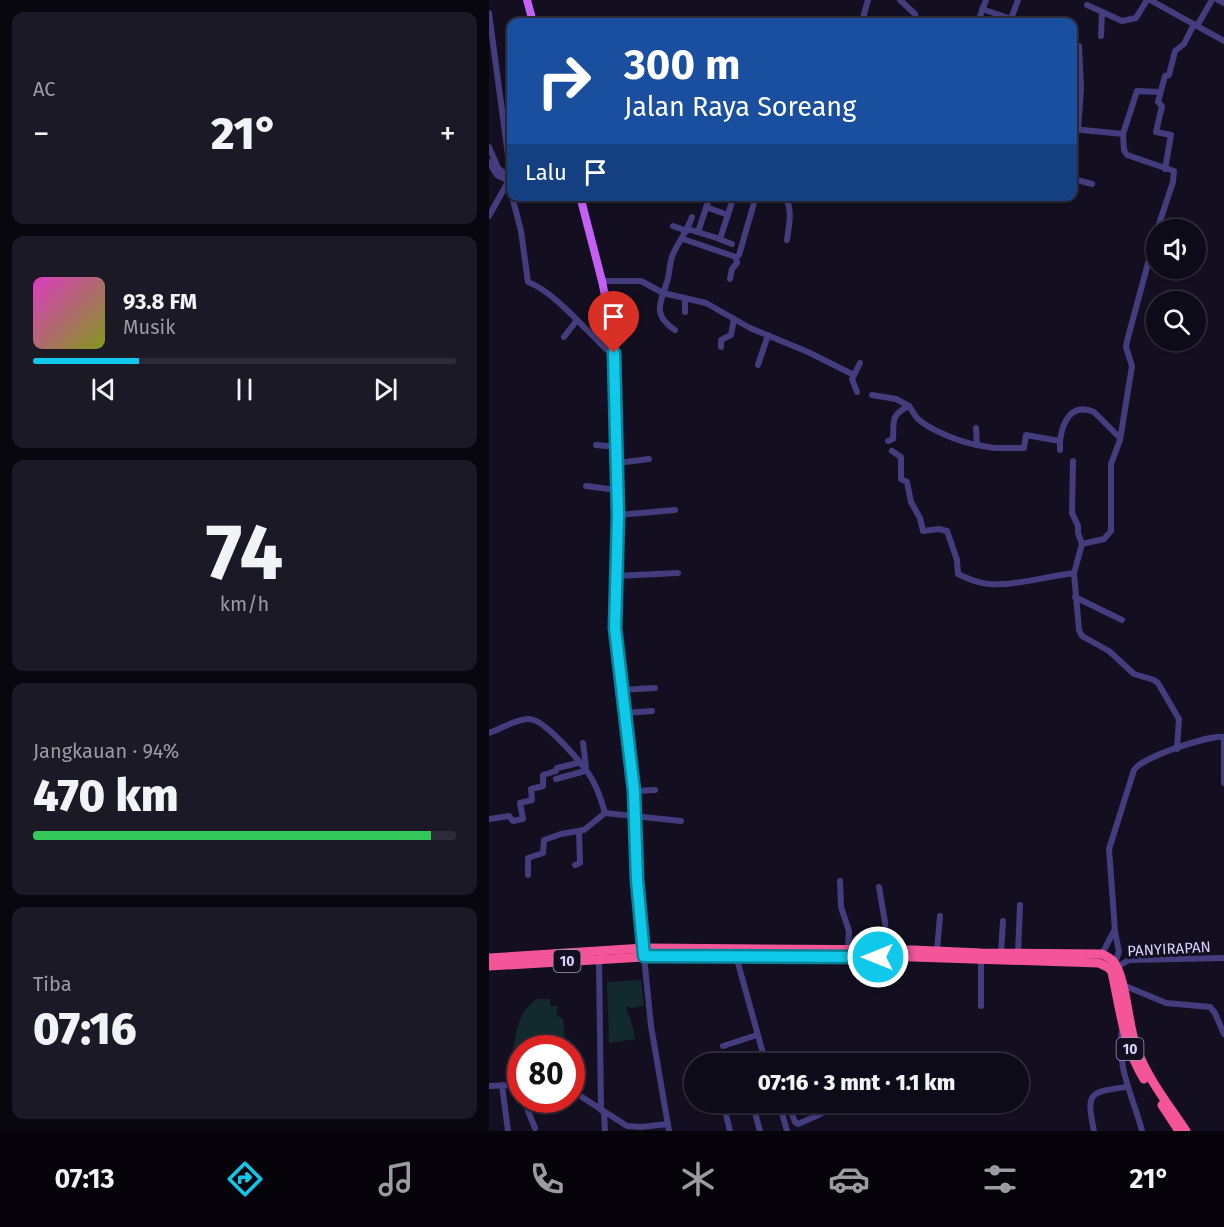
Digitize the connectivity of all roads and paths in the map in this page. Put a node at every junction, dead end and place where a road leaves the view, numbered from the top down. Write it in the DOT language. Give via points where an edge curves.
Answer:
graph roads {
  1 [pos="527,0"];
  2 [pos="868,0"];
  3 [pos="900,0"];
  4 [pos="986,0"];
  5 [pos="1018,0"];
  6 [pos="1150,0"];
  7 [pos="1212,0"];
  8 [pos="1218,0"];
  9 [pos="1224,3"];
  10 [pos="1087,5"];
  11 [pos="982,9"];
  12 [pos="1102,12"];
  13 [pos="489,13"];
  14 [pos="532,18"];
  15 [pos="863,18"];
  16 [pos="916,18"];
  17 [pos="979,18"];
  18 [pos="1004,18"];
  19 [pos="1012,18"];
  20 [pos="1116,18"];
  21 [pos="1102,23"];
  22 [pos="1195,25"];
  23 [pos="1101,36"];
  24 [pos="1224,41"];
  25 [pos="1079,46"];
  26 [pos="1159,92"];
  27 [pos="1077,115"];
  28 [pos="1077,129"];
  29 [pos="1123,134"];
  30 [pos="489,147"];
  31 [pos="507,149"];
  32 [pos="489,162"];
  33 [pos="1165,169"];
  34 [pos="507,175"];
  35 [pos="507,178"];
  36 [pos="1077,180"];
  37 [pos="1092,184"];
  38 [pos="507,186"];
  39 [pos="514,201"];
  40 [pos="581,201"];
  41 [pos="708,201"];
  42 [pos="732,201"];
  43 [pos="755,201"];
  44 [pos="787,201"];
  45 [pos="706,207"];
  46 [pos="728,215"];
  47 [pos="489,216"];
  48 [pos="692,217"];
  49 [pos="1160,219"];
  50 [pos="673,226"];
  51 [pos="688,230"];
  52 [pos="698,232"];
  53 [pos="683,239"];
  54 [pos="719,239"];
  55 [pos="787,240"];
  56 [pos="732,244"];
  57 [pos="739,255"];
  58 [pos="1146,271"];
  59 [pos="731,279"];
  60 [pos="602,281"];
  61 [pos="663,293"];
  62 [pos="685,299"];
  63 [pos="685,312"];
  64 [pos="733,319"];
  65 [pos="577,320"];
  66 [pos="675,330"];
  67 [pos="768,335"];
  68 [pos="564,337"];
  69 [pos="721,347"];
  70 [pos="614,355"];
  71 [pos="860,363"];
  72 [pos="758,365"];
  73 [pos="854,375"];
  74 [pos="857,392"];
  75 [pos="872,394"];
  76 [pos="909,406"];
  77 [pos="976,428"];
  78 [pos="1120,438"];
  79 [pos="888,441"];
  80 [pos="1060,441"];
  81 [pos="596,445"];
  82 [pos="977,445"];
  83 [pos="617,447"];
  84 [pos="1060,450"];
  85 [pos="892,451"];
  86 [pos="649,459"];
  87 [pos="1073,461"];
  88 [pos="617,463"];
  89 [pos="586,486"];
  90 [pos="617,490"];
  91 [pos="675,510"];
  92 [pos="618,515"];
  93 [pos="1082,544"];
  94 [pos="678,573"];
  95 [pos="1074,573"];
  96 [pos="616,576"];
  97 [pos="1075,597"];
  98 [pos="1122,620"];
  99 [pos="655,688"];
  100 [pos="621,690"];
  101 [pos="652,711"];
  102 [pos="624,713"];
  103 [pos="489,733"];
  104 [pos="1224,737"];
  105 [pos="583,743"];
  106 [pos="1177,749"];
  107 [pos="578,763"];
  108 [pos="585,771"];
  109 [pos="556,779"];
  110 [pos="1224,783"];
  111 [pos="655,790"];
  112 [pos="634,791"];
  113 [pos="606,813"];
  114 [pos="635,816"];
  115 [pos="489,819"];
  116 [pos="681,821"];
  117 [pos="579,831"];
  118 [pos="575,865"];
  119 [pos="528,875"];
  120 [pos="840,881"];
  121 [pos="879,888"];
  122 [pos="1020,905"];
  123 [pos="940,916"];
  124 [pos="1003,921"];
  125 [pos="1115,930"];
  126 [pos="848,950"];
  127 [pos="937,951"];
  128 [pos="644,952"];
  129 [pos="881,952"];
  130 [pos="1001,953"];
  131 [pos="1018,953"];
  132 [pos="736,956"];
  133 [pos="981,956"];
  134 [pos="489,958"];
  135 [pos="1100,958"];
  136 [pos="1224,958"];
  137 [pos="599,959"];
  138 [pos="1116,965"];
  139 [pos="489,966"];
  140 [pos="1122,985"];
  141 [pos="981,1006"];
  142 [pos="1126,1025"];
  143 [pos="1224,1034"];
  144 [pos="757,1035"];
  145 [pos="723,1046"];
  146 [pos="762,1053"];
  147 [pos="502,1085"];
  148 [pos="507,1085"];
  149 [pos="489,1086"];
  150 [pos="1127,1087"];
  151 [pos="585,1100"];
  152 [pos="602,1112"];
  153 [pos="529,1113"];
  154 [pos="727,1113"];
  155 [pos="755,1113"];
  156 [pos="782,1113"];
  157 [pos="791,1113"];
  158 [pos="821,1113"];
  159 [pos="535,1128"];
  160 [pos="668,1128"];
  161 [pos="1140,1130"];
  162 [pos="508,1131"];
  163 [pos="605,1131"];
  164 [pos="730,1131"];
  165 [pos="760,1131"];
  166 [pos="787,1131"];
  167 [pos="1094,1131"];
  168 [pos="1179,1131"];
  169 [pos="1187,1131"];
  1 -- 14 [label="main road"];
  2 -- 15 [label="street"];
  3 -- 16 [label="street"];
  4 -- 11 [label="street"];
  5 -- 19 [label="street"];
  6 -- 20 [label="street" via="1135,18"];
  6 -- 22 [label="street"];
  7 -- 22 [label="street"];
  8 -- 9 [label="street"];
  10 -- 12 [label="street"];
  11 -- 17 [label="street"];
  11 -- 18 [label="street"];
  12 -- 20 [label="street"];
  12 -- 21 [label="street"];
  13 -- 31 [label="street"];
  20 -- 21 [label="street"];
  21 -- 23 [label="street"];
  22 -- 24 [label="street"];
  22 -- 26 [label="street" via="1175,51 1169,75 1165,75"];
  25 -- 27 [label="street" via="1081,88"];
  26 -- 29 [label="street" via="1137,91"];
  26 -- 33 [label="street" via="1162,106 1156,132 1171,135"];
  28 -- 29 [label="street"];
  29 -- 33 [label="street" via="1127,155"];
  30 -- 34 [label="street" via="498,168"];
  32 -- 35 [label="street" via="497,175"];
  33 -- 49 [label="street" via="1174,174"];
  36 -- 37 [label="street"];
  38 -- 47 [label="street"];
  39 -- 65 [label="street" via="528,282 538,285"];
  40 -- 60 [label="main road"];
  41 -- 45 [label="street"];
  42 -- 46 [label="street"];
  43 -- 57 [label="street"];
  44 -- 55 [label="street"];
  45 -- 46 [label="street"];
  45 -- 52 [label="street"];
  46 -- 54 [label="street"];
  48 -- 51 [label="street"];
  50 -- 51 [label="street"];
  51 -- 52 [label="street"];
  51 -- 53 [label="street"];
  52 -- 54 [label="street"];
  53 -- 59 [label="street" via="737,258"];
  53 -- 61 [label="street" via="673,254"];
  54 -- 56 [label="street"];
  58 -- 78 [label="street" via="1126,347 1132,366"];
  60 -- 61 [label="street" via="641,282"];
  60 -- 70 [label="main road" via="612,322"];
  61 -- 62 [label="street"];
  61 -- 66 [label="street" via="661,314"];
  62 -- 63 [label="street"];
  62 -- 64 [label="street" via="706,303"];
  64 -- 67 [label="street"];
  64 -- 69 [label="street" via="731,335 721,340"];
  65 -- 68 [label="street"];
  65 -- 70 [label="street"];
  67 -- 72 [label="street"];
  67 -- 73 [label="street"];
  70 -- 83 [label="main road"];
  71 -- 73 [label="street"];
  73 -- 74 [label="street" via="852,381"];
  75 -- 76 [label="street"];
  76 -- 79 [label="street" via="893,419 893,438"];
  76 -- 82 [label="street" via="917,418 930,426"];
  77 -- 82 [label="street"];
  78 -- 80 [label="street" via="1094,412 1086,410 1074,412 1063,422"];
  78 -- 93 [label="street" via="1111,464 1111,531 1104,539"];
  80 -- 82 [label="street" via="1026,435 1024,448"];
  80 -- 84 [label="street"];
  81 -- 83 [label="street"];
  83 -- 88 [label="main road"];
  85 -- 95 [label="street" via="901,457 901,479 906,482 923,531 947,531 958,574 990,584"];
  86 -- 88 [label="street"];
  87 -- 93 [label="street" via="1072,514"];
  88 -- 90 [label="main road"];
  89 -- 90 [label="street"];
  90 -- 92 [label="main road"];
  91 -- 92 [label="street"];
  92 -- 96 [label="main road"];
  93 -- 95 [label="street"];
  94 -- 96 [label="street"];
  95 -- 97 [label="street"];
  96 -- 100 [label="main road" via="615,628"];
  97 -- 98 [label="street"];
  97 -- 106 [label="street" via="1081,634 1109,651 1134,674 1154,680 1161,688 1179,719"];
  99 -- 100 [label="street"];
  100 -- 102 [label="main road"];
  101 -- 102 [label="street"];
  102 -- 112 [label="main road"];
  103 -- 107 [label="street" via="525,719 534,720 560,739"];
  104 -- 106 [label="street"];
  104 -- 110 [label="street"];
  105 -- 108 [label="street"];
  106 -- 125 [label="street" via="1142,762 1134,770 1109,849"];
  107 -- 108 [label="street"];
  107 -- 115 [label="street" via="543,775 543,786 531,789 532,800 520,804 523,819"];
  108 -- 109 [label="street"];
  108 -- 113 [label="street" via="594,782"];
  111 -- 112 [label="street"];
  112 -- 114 [label="main road"];
  113 -- 114 [label="street"];
  113 -- 117 [label="street"];
  114 -- 116 [label="street"];
  114 -- 128 [label="main road"];
  117 -- 118 [label="street" via="579,862"];
  117 -- 119 [label="street" via="545,840 543,852 528,858"];
  120 -- 126 [label="street" via="841,908 849,931"];
  121 -- 129 [label="street" via="885,922"];
  122 -- 131 [label="street"];
  123 -- 127 [label="street"];
  124 -- 130 [label="street"];
  125 -- 135 [label="street"];
  125 -- 138 [label="street" via="1119,952"];
  126 -- 128 [label="highway, 10"];
  126 -- 129 [label="highway, 10"];
  127 -- 129 [label="highway, 10"];
  127 -- 133 [label="highway, 10"];
  128 -- 132 [label="highway, 10"];
  128 -- 134 [label="highway, 10"];
  128 -- 137 [label="highway, 10"];
  128 -- 160 [label="street" via="651,1026"];
  129 -- 132 [label="highway, 10"];
  129 -- 133 [label="highway, 10"];
  130 -- 131 [label="highway, 10"];
  130 -- 133 [label="highway, 10"];
  131 -- 135 [label="highway, 10"];
  132 -- 144 [label="street"];
  133 -- 135 [label="highway, 10"];
  133 -- 141 [label="street"];
  135 -- 138 [label="highway"];
  135 -- 142 [label="highway, 10" via="1112,972"];
  136 -- 138 [label="street, PANYIRAPAN" via="1129,960"];
  137 -- 139 [label="highway, 10"];
  137 -- 152 [label="street"];
  138 -- 140 [label="highway, 10"];
  140 -- 142 [label="highway, 10"];
  140 -- 143 [label="street" via="1166,1003 1210,1007"];
  142 -- 150 [label="street" via="1121,1056"];
  142 -- 168 [label="highway, 10" via="1136,1064"];
  142 -- 169 [label="highway, 10" via="1147,1072"];
  144 -- 145 [label="street"];
  144 -- 146 [label="street"];
  147 -- 148 [label="street"];
  147 -- 149 [label="street"];
  147 -- 162 [label="street"];
  150 -- 161 [label="street"];
  150 -- 167 [label="street" via="1094,1094 1089,1106"];
  151 -- 152 [label="street"];
  152 -- 160 [label="street" via="633,1127"];
  152 -- 163 [label="street"];
  153 -- 159 [label="street"];
  154 -- 164 [label="street"];
  155 -- 165 [label="street"];
  156 -- 166 [label="street"];
  157 -- 158 [label="street" via="798,1124"];
}
